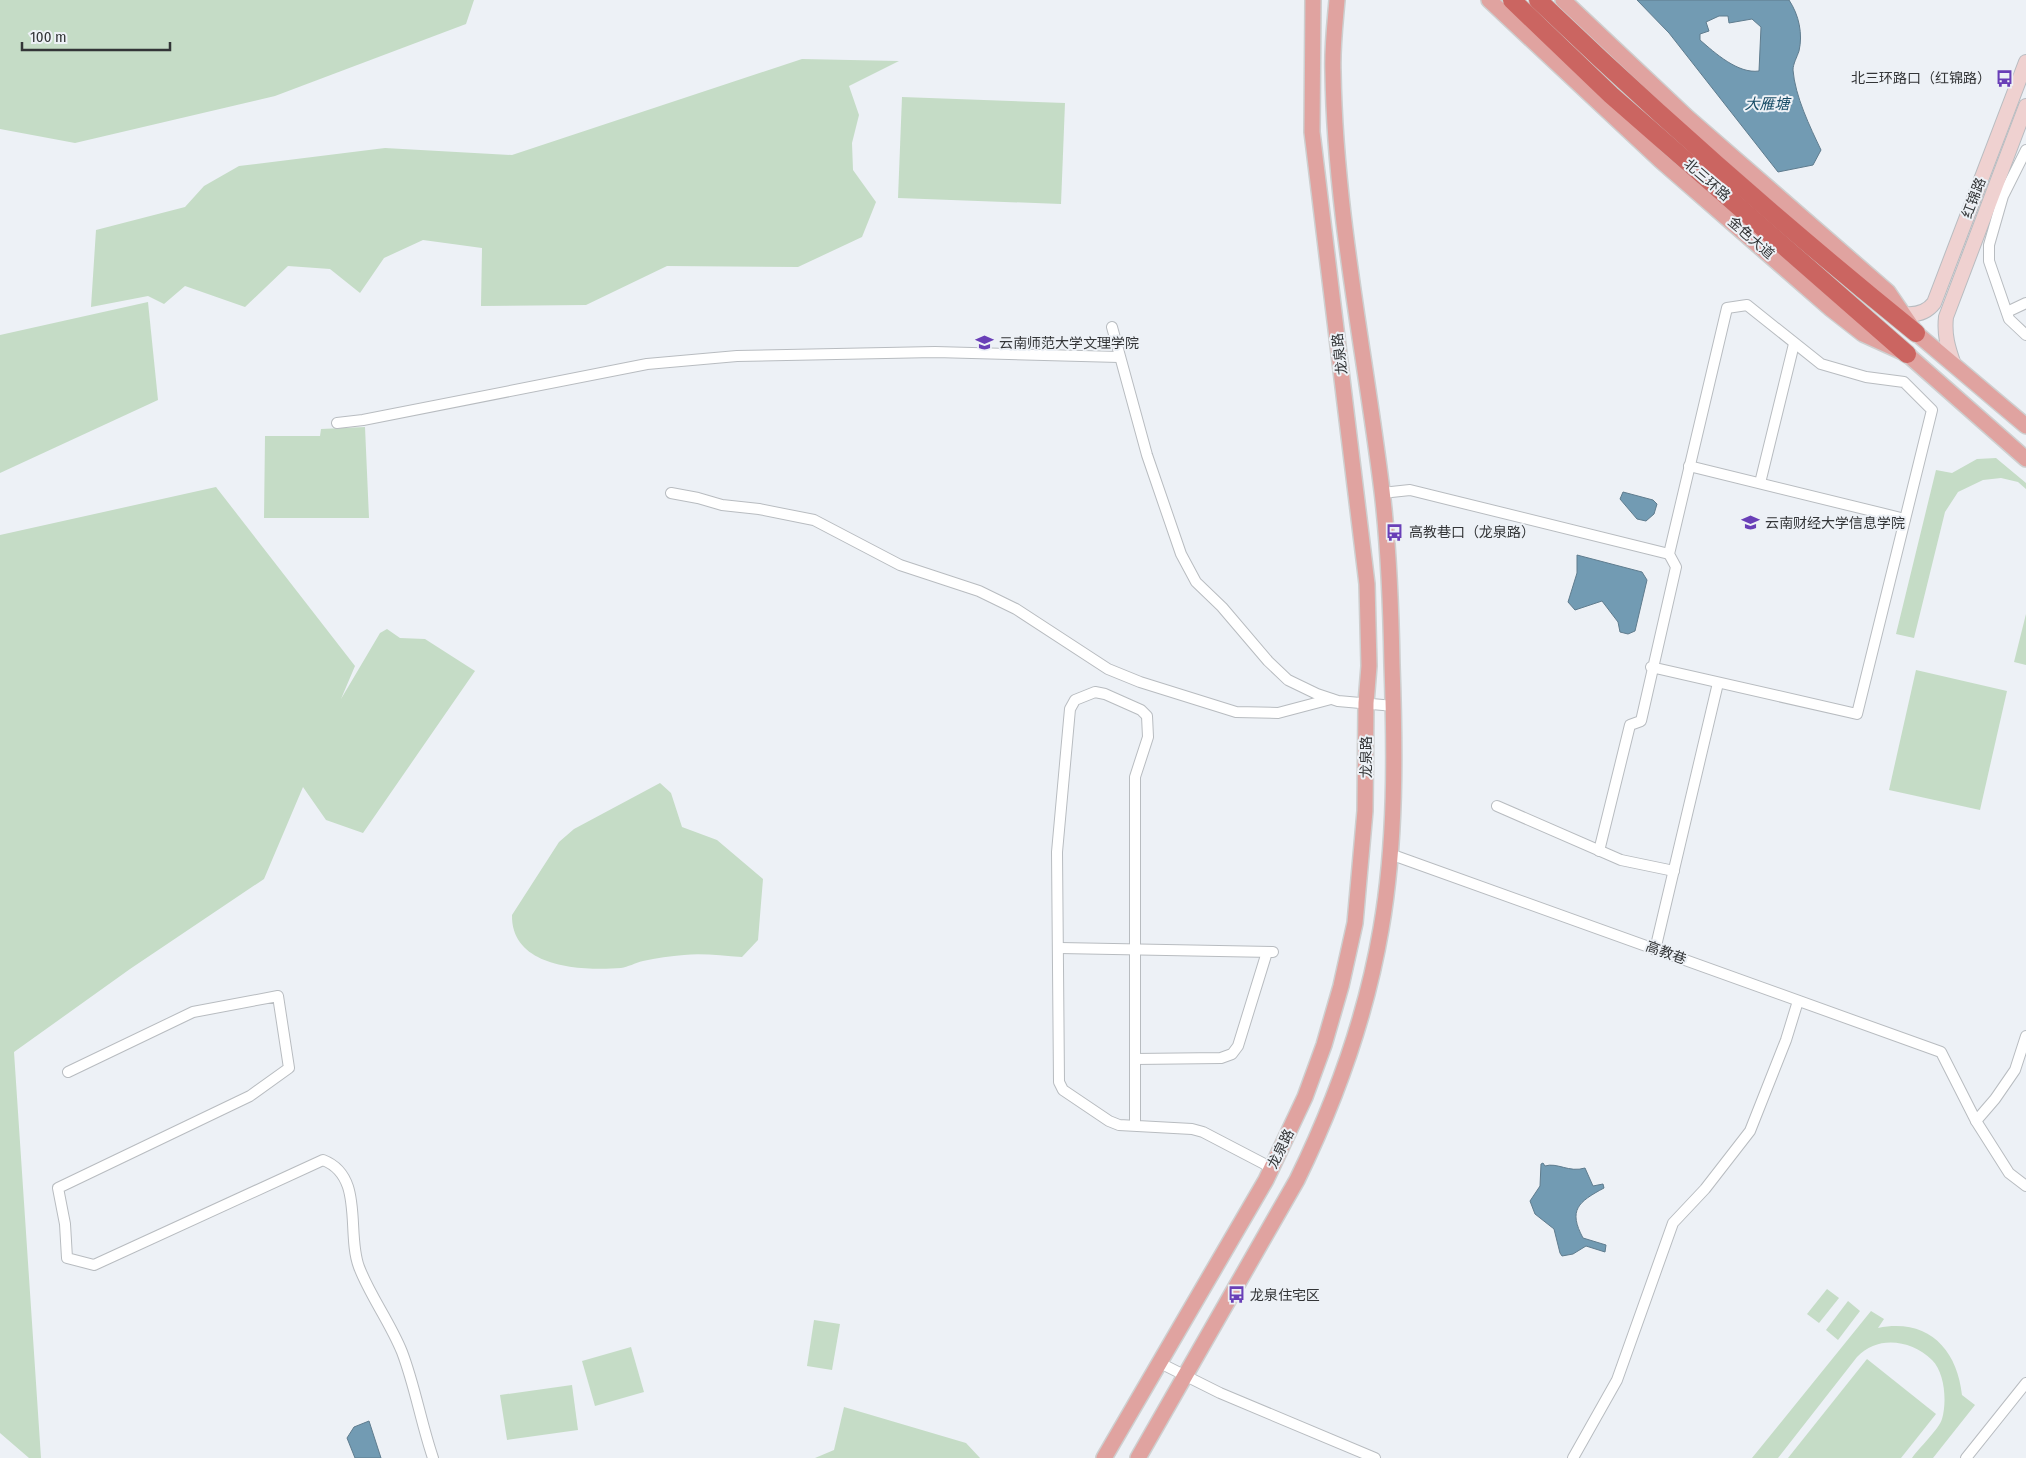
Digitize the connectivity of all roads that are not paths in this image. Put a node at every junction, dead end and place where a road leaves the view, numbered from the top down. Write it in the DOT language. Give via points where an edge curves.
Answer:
graph roads {
  1 [pos="1313,0"];
  2 [pos="1337,0"];
  3 [pos="1489,0"];
  4 [pos="1512,0"];
  5 [pos="1538,0"];
  6 [pos="1562,0"];
  7 [pos="2026,62"];
  8 [pos="2026,106"];
  9 [pos="2026,150"];
  10 [pos="2026,303"];
  11 [pos="1885,308"];
  12 [pos="2007,312"];
  13 [pos="1905,314"];
  14 [pos="1112,327"];
  15 [pos="1916,333"];
  16 [pos="2026,335"];
  17 [pos="1794,344"];
  18 [pos="1907,354"];
  19 [pos="1119,357"];
  20 [pos="1954,364"];
  21 [pos="337,423"];
  22 [pos="2026,426"];
  23 [pos="2026,459"];
  24 [pos="1689,466"];
  25 [pos="1760,483"];
  26 [pos="672,493"];
  27 [pos="1382,493"];
  28 [pos="1905,518"];
  29 [pos="1669,554"];
  30 [pos="1651,667"];
  31 [pos="1718,683"];
  32 [pos="1331,698"];
  33 [pos="1366,703"];
  34 [pos="1394,706"];
  35 [pos="1497,806"];
  36 [pos="1599,851"];
  37 [pos="1390,854"];
  38 [pos="1674,871"];
  39 [pos="1060,948"];
  40 [pos="1135,949"];
  41 [pos="1655,950"];
  42 [pos="1798,1001"];
  43 [pos="2026,1036"];
  44 [pos="1135,1058"];
  45 [pos="68,1072"];
  46 [pos="1976,1121"];
  47 [pos="1135,1126"];
  48 [pos="1272,1168"];
  49 [pos="2026,1186"];
  50 [pos="1160,1363"];
  51 [pos="1186,1376"];
  52 [pos="2026,1383"];
  53 [pos="433,1458"];
  54 [pos="1104,1458"];
  55 [pos="1138,1458"];
  56 [pos="1375,1458"];
  57 [pos="1573,1458"];
  58 [pos="1966,1458"];
  1 -- 33 [label="main road, 龙泉路" via="1312,132 1367,584 1369,666"];
  2 -- 27 [label="main road, 龙泉路" via="1333,71 1340,189"];
  3 -- 18 [label="main road, 金色大道" via="1652,153 1831,309 1862,334"];
  4 -- 18 [label="highway, 北三环路" via="1611,95"];
  5 -- 11 [label="highway, 北三环路" via="1659,113"];
  6 -- 13 [label="main road" via="1687,117 1888,292"];
  7 -- 13 [label="street, 红锦路" via="1934,303 1920,313"];
  8 -- 20 [label="street, 红锦路" via="1946,317 1946,338"];
  9 -- 12 [label="street" via="2003,196 1989,245 1990,261"];
  10 -- 12 [label="street"];
  11 -- 13 [label="street"];
  11 -- 15 [label="highway, 北三环路"];
  12 -- 16 [label="street"];
  13 -- 15 [label="main road"];
  14 -- 19 [label="street"];
  15 -- 20 [label="main road"];
  17 -- 24 [label="street" via="1747,305 1728,308"];
  17 -- 25 [label="street"];
  17 -- 28 [label="street" via="1821,364 1866,377 1904,382 1932,410"];
  18 -- 23 [label="main road, 金色大道"];
  19 -- 21 [label="street" via="935,352 728,356 647,364"];
  19 -- 32 [label="street" via="1147,455 1181,554 1196,582 1288,680"];
  20 -- 22 [label="main road"];
  24 -- 25 [label="street"];
  24 -- 29 [label="street"];
  25 -- 28 [label="street"];
  26 -- 32 [label="street" via="722,506 759,509 814,520 900,566 979,591 1016,609 1108,669 1236,712 1278,713"];
  27 -- 29 [label="street" via="1410,490"];
  27 -- 34 [label="main road, 龙泉路" via="1390,579"];
  28 -- 31 [label="street" via="1857,714"];
  29 -- 30 [label="street" via="1676,567"];
  30 -- 31 [label="street"];
  30 -- 36 [label="street" via="1640,721 1630,725"];
  31 -- 38 [label="street"];
  32 -- 33 [label="street"];
  33 -- 34 [label="street"];
  33 -- 48 [label="main road, 龙泉路" via="1365,811 1355,923 1324,1045 1305,1097"];
  34 -- 37 [label="main road, 龙泉路"];
  35 -- 36 [label="street"];
  36 -- 38 [label="street" via="1621,860"];
  37 -- 41 [label="street, 高教巷"];
  37 -- 51 [label="main road, 龙泉路" via="1381,929 1365,1001 1328,1114 1297,1180"];
  38 -- 41 [label="street"];
  39 -- 40 [label="street"];
  39 -- 40 [label="street" via="1057,852 1070,710 1075,700 1095,692 1141,710 1149,728 1135,778"];
  39 -- 47 [label="street" via="1059,1074 1063,1090 1109,1121"];
  40 -- 44 [label="street"];
  40 -- 44 [label="street" via="1270,952 1238,1046 1232,1054 1216,1059"];
  41 -- 42 [label="street, 高教巷"];
  42 -- 46 [label="street, 高教巷" via="1941,1052"];
  42 -- 57 [label="street" via="1750,1131 1705,1189 1673,1223 1617,1380"];
  43 -- 46 [label="street" via="2015,1070"];
  44 -- 47 [label="street"];
  45 -- 53 [label="street" via="193,1012 278,996 289,1068 250,1096 58,1188 67,1258 94,1265 323,1160 332,1164 340,1171 348,1188 358,1264 403,1355"];
  46 -- 49 [label="street" via="2009,1173"];
  47 -- 48 [label="street" via="1203,1132"];
  48 -- 50 [label="main road, 龙泉路"];
  50 -- 51 [label="street"];
  50 -- 54 [label="main road, 龙泉路"];
  51 -- 55 [label="main road, 龙泉路"];
  51 -- 56 [label="street"];
  52 -- 58 [label="street"];
}
